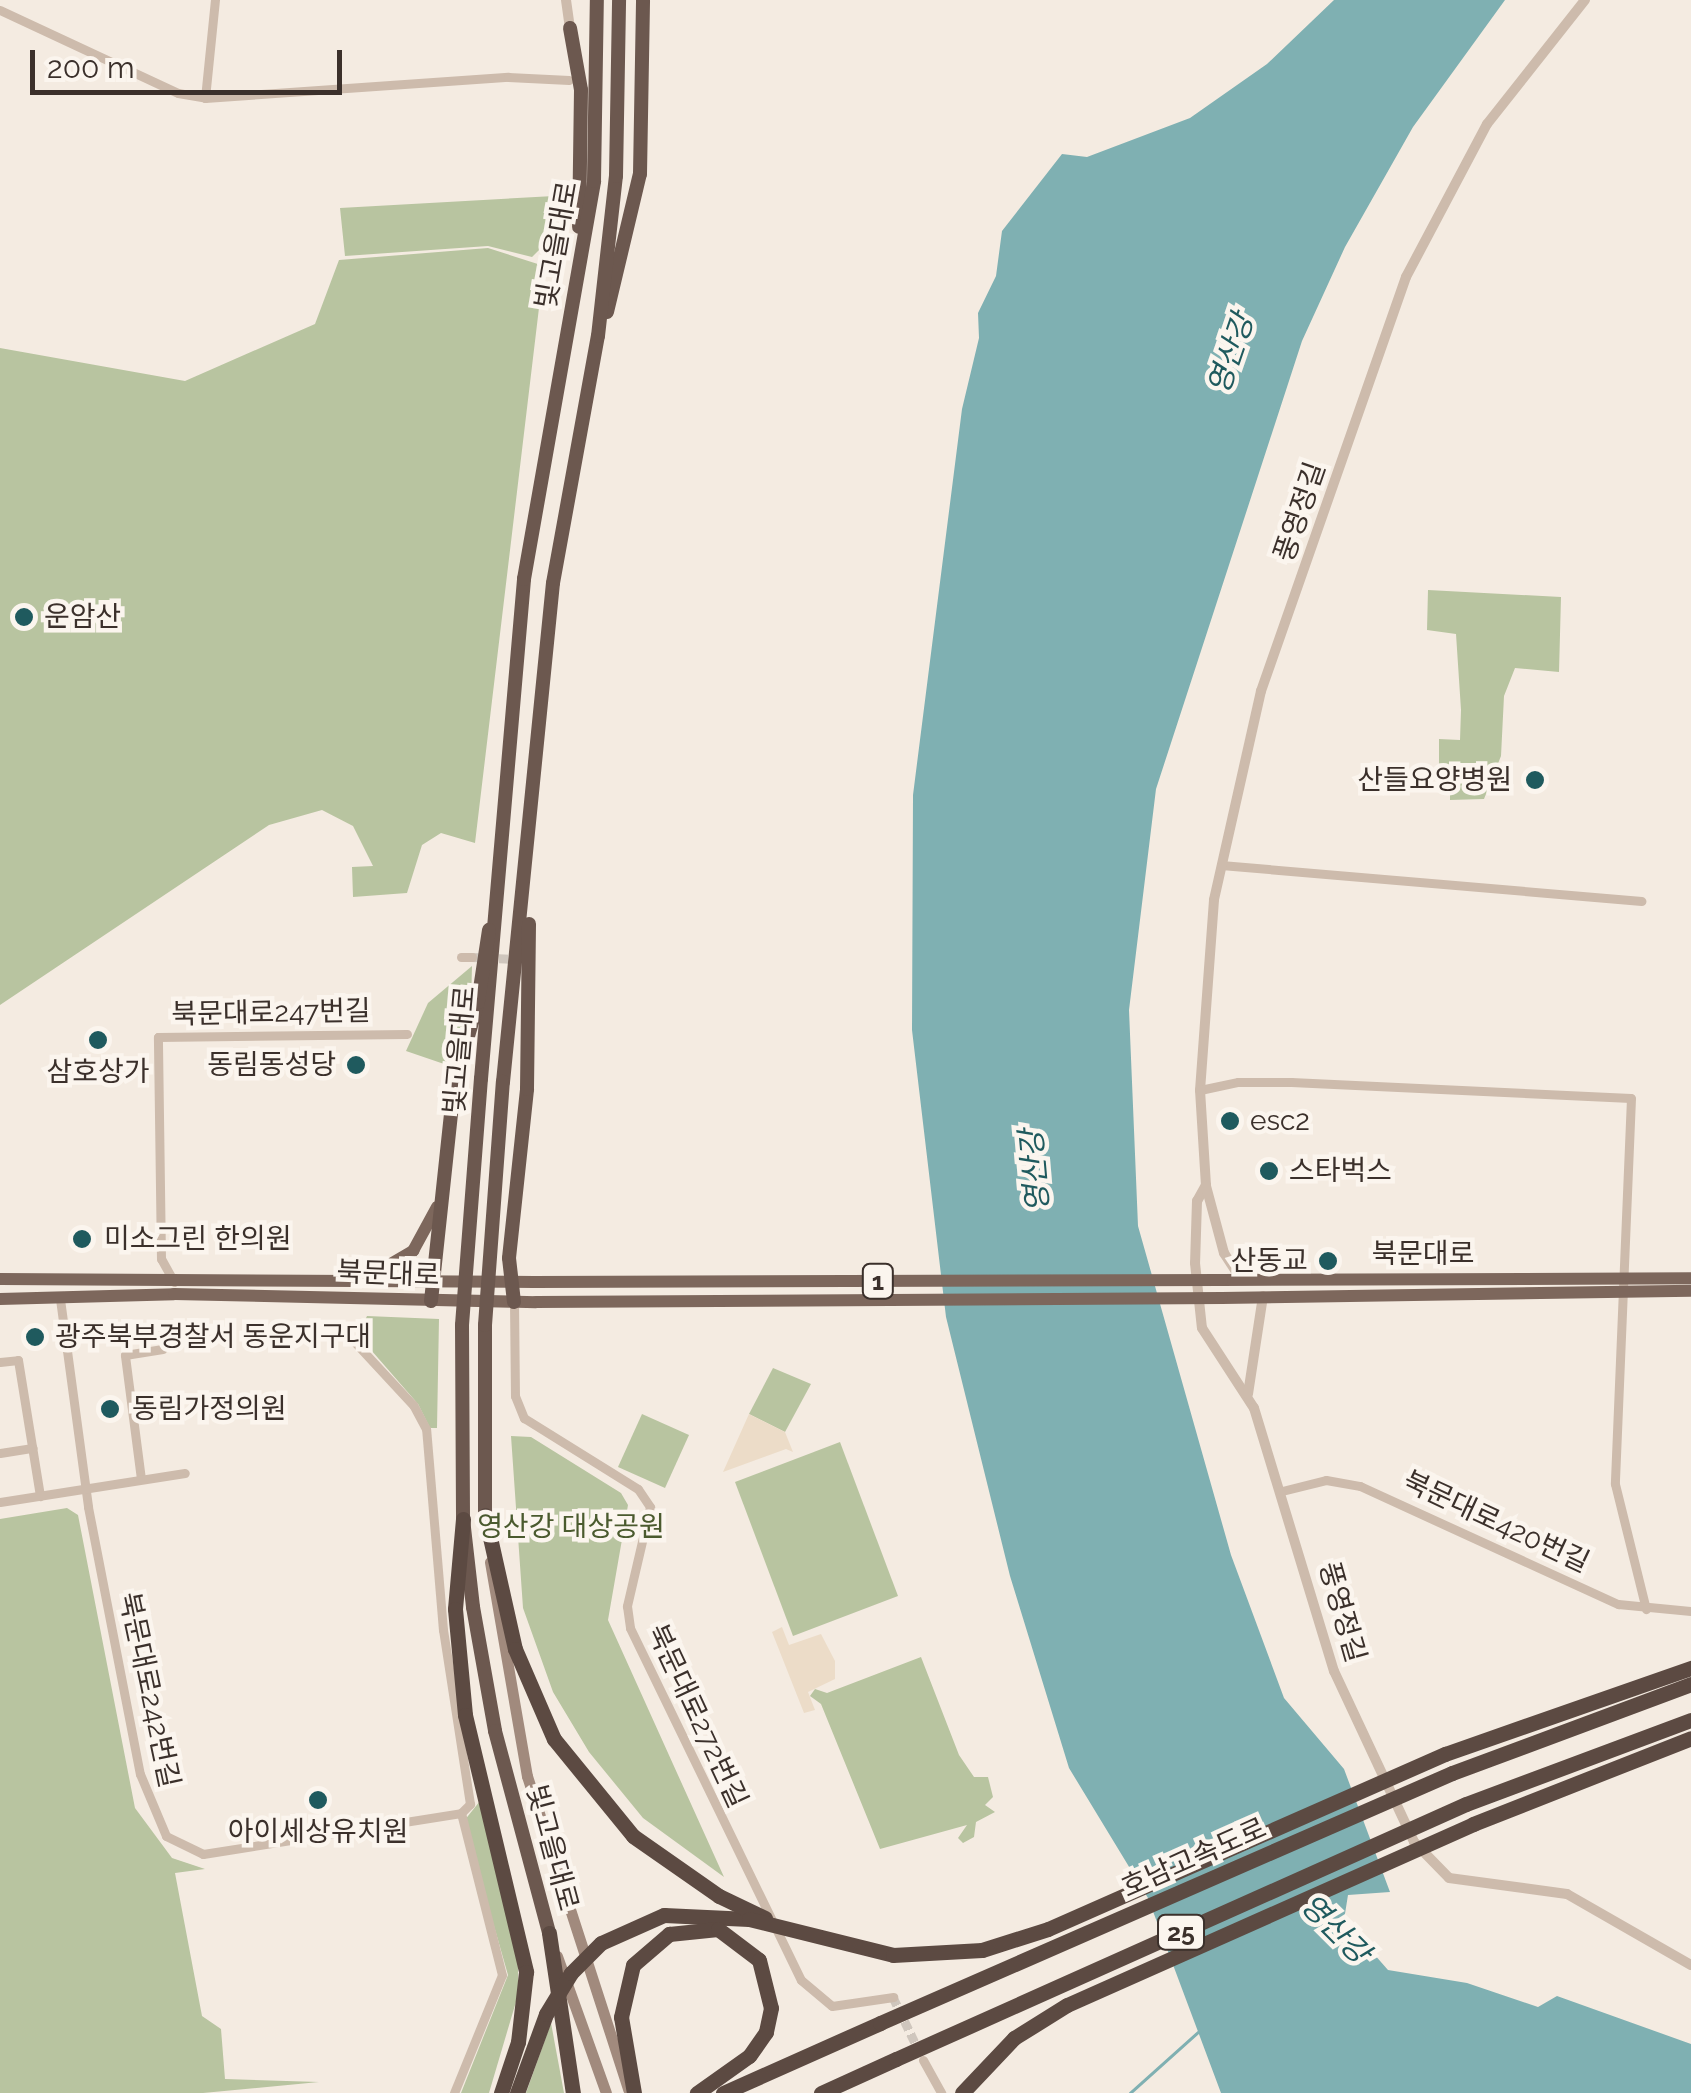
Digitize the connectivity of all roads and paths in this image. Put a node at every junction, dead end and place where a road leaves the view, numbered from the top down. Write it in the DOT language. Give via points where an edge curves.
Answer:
graph roads {
  1 [pos="215,0"];
  2 [pos="566,0"];
  3 [pos="597,0"];
  4 [pos="619,0"];
  5 [pos="643,0"];
  6 [pos="1585,0"];
  7 [pos="0,10"];
  8 [pos="570,28"];
  9 [pos="570,80"];
  10 [pos="205,98"];
  11 [pos="578,272"];
  12 [pos="598,336"];
  13 [pos="1220,865"];
  14 [pos="501,881"];
  15 [pos="528,883"];
  16 [pos="1641,901"];
  17 [pos="406,1034"];
  18 [pos="1200,1090"];
  19 [pos="1206,1185"];
  20 [pos="437,1207"];
  21 [pos="175,1275"];
  22 [pos="363,1278"];
  23 [pos="1691,1278"];
  24 [pos="0,1279"];
  25 [pos="432,1279"];
  26 [pos="512,1280"];
  27 [pos="1241,1280"];
  28 [pos="1622,1284"];
  29 [pos="1691,1291"];
  30 [pos="174,1294"];
  31 [pos="1264,1296"];
  32 [pos="60,1299"];
  33 [pos="0,1300"];
  34 [pos="431,1301"];
  35 [pos="514,1302"];
  36 [pos="352,1338"];
  37 [pos="163,1350"];
  38 [pos="0,1362"];
  39 [pos="1248,1394"];
  40 [pos="33,1448"];
  41 [pos="0,1453"];
  42 [pos="185,1472"];
  43 [pos="142,1479"];
  44 [pos="86,1488"];
  45 [pos="1282,1491"];
  46 [pos="40,1496"];
  47 [pos="0,1502"];
  48 [pos="485,1515"];
  49 [pos="463,1518"];
  50 [pos="1646,1609"];
  51 [pos="1691,1611"];
  52 [pos="1691,1668"];
  53 [pos="1691,1684"];
  54 [pos="1691,1720"];
  55 [pos="1691,1738"];
  56 [pos="460,1813"];
  57 [pos="787,1928"];
  58 [pos="549,1933"];
  59 [pos="1691,1966"];
  60 [pos="893,1997"];
  61 [pos="923,2060"];
  62 [pos="454,2093"];
  63 [pos="501,2093"];
  64 [pos="516,2093"];
  65 [pos="574,2093"];
  66 [pos="606,2093"];
  67 [pos="631,2093"];
  68 [pos="697,2093"];
  69 [pos="723,2093"];
  70 [pos="821,2093"];
  71 [pos="940,2093"];
  72 [pos="962,2093"];
  1 -- 10 [label="street"];
  2 -- 8 [label="street"];
  3 -- 11 [label="highway, 빛고을대로" via="594,181"];
  4 -- 12 [label="highway, 빛고을대로" via="616,176"];
  5 -- 12 [label="highway" via="640,174"];
  6 -- 13 [label="street, 풍영정길" via="1487,124 1406,278 1262,691"];
  7 -- 10 [label="street" via="178,92"];
  8 -- 11 [label="highway" via="581,90"];
  9 -- 10 [label="street" via="508,77"];
  11 -- 14 [label="highway, 빛고을대로" via="524,579 508,723"];
  12 -- 15 [label="highway, 빛고을대로" via="554,584"];
  13 -- 16 [label="street"];
  13 -- 18 [label="street, 풍영정길"];
  14 -- 20 [label="highway" via="454,1084"];
  14 -- 49 [label="highway, 빛고을대로, bridge" via="462,1325"];
  15 -- 26 [label="highway" via="528,1089"];
  15 -- 48 [label="highway, 빛고을대로, bridge" via="503,1082 484,1325"];
  17 -- 21 [label="street, 북문대로247번길" via="158,1037 162,1259"];
  18 -- 19 [label="street, 풍영정길"];
  18 -- 28 [label="street" via="1291,1082 1631,1098"];
  19 -- 27 [label="street" via="1224,1254"];
  19 -- 39 [label="street, 풍영정길" via="1196,1222 1200,1317 1219,1363"];
  20 -- 22 [label="main road" via="413,1250"];
  20 -- 25 [label="highway"];
  21 -- 22 [label="main road, 북문대로 / 1"];
  21 -- 24 [label="main road, 북문대로 / 1"];
  21 -- 30 [label="street, 북문대로247번길"];
  22 -- 25 [label="main road, 북문대로 / 1"];
  23 -- 28 [label="main road, 북문대로 / 1"];
  25 -- 26 [label="main road, 북문대로 / 1"];
  25 -- 34 [label="highway"];
  26 -- 27 [label="main road, 북문대로 / 1, bridge"];
  26 -- 35 [label="highway"];
  27 -- 28 [label="main road, 북문대로 / 1"];
  28 -- 29 [label="main road, 북문대로 / 1"];
  28 -- 31 [label="main road, 북문대로 / 1"];
  28 -- 50 [label="street" via="1616,1499"];
  30 -- 32 [label="main road, 북문대로 / 1"];
  30 -- 34 [label="main road, 북문대로 / 1"];
  31 -- 35 [label="main road, 북문대로 / 1, bridge"];
  31 -- 39 [label="street"];
  32 -- 33 [label="main road, 북문대로 / 1"];
  32 -- 44 [label="street, 북문대로242번길"];
  34 -- 35 [label="main road, 북문대로 / 1"];
  35 -- 60 [label="street, 북문대로272번길" via="518,1408 638,1489 650,1506 627,1606 630,1628 802,1980 832,2006"];
  36 -- 56 [label="street" via="413,1404 426,1430 442,1630 470,1788 470,1804"];
  37 -- 43 [label="street" via="125,1355"];
  38 -- 40 [label="street" via="18,1360"];
  39 -- 45 [label="street, 풍영정길"];
  40 -- 41 [label="street"];
  40 -- 46 [label="street"];
  42 -- 43 [label="street"];
  43 -- 44 [label="street"];
  44 -- 46 [label="street"];
  44 -- 56 [label="street, 북문대로242번길" via="140,1774 166,1836 203,1854 225,1854"];
  45 -- 50 [label="street, 북문대로420번길" via="1326,1480 1360,1486 1618,1604"];
  45 -- 59 [label="street, 풍영정길" via="1334,1671 1429,1864 1470,1883 1567,1894"];
  46 -- 47 [label="street"];
  48 -- 57 [label="highway, bridge" via="515,1650 554,1740 633,1836 719,1896"];
  48 -- 67 [label="main road, 빛고을대로" via="498,1634 527,1776"];
  49 -- 58 [label="highway, 빛고을대로" via="495,1730"];
  49 -- 63 [label="highway" via="455,1609 465,1714 526,1972 518,2042"];
  50 -- 51 [label="street, 북문대로420번길"];
  52 -- 57 [label="highway, bridge" via="1445,1754 1016,1941 946,1955 893,1955"];
  53 -- 69 [label="highway, 호남고속도로 / 25, bridge" via="1452,1773"];
  54 -- 70 [label="highway, 25, bridge" via="1466,1804"];
  55 -- 72 [label="highway, bridge" via="1473,1824 1066,2005 1014,2038"];
  56 -- 62 [label="street" via="502,1975"];
  57 -- 64 [label="highway, bridge" via="664,1914 602,1943 571,1972 546,2014"];
  58 -- 65 [label="highway"];
  58 -- 66 [label="main road, 빛고을대로"];
  61 -- 71 [label="street"];
  67 -- 68 [label="highway" via="622,2017 633,1965 669,1934 718,1929 759,1960 771,2008 766,2032 748,2056"];
}
